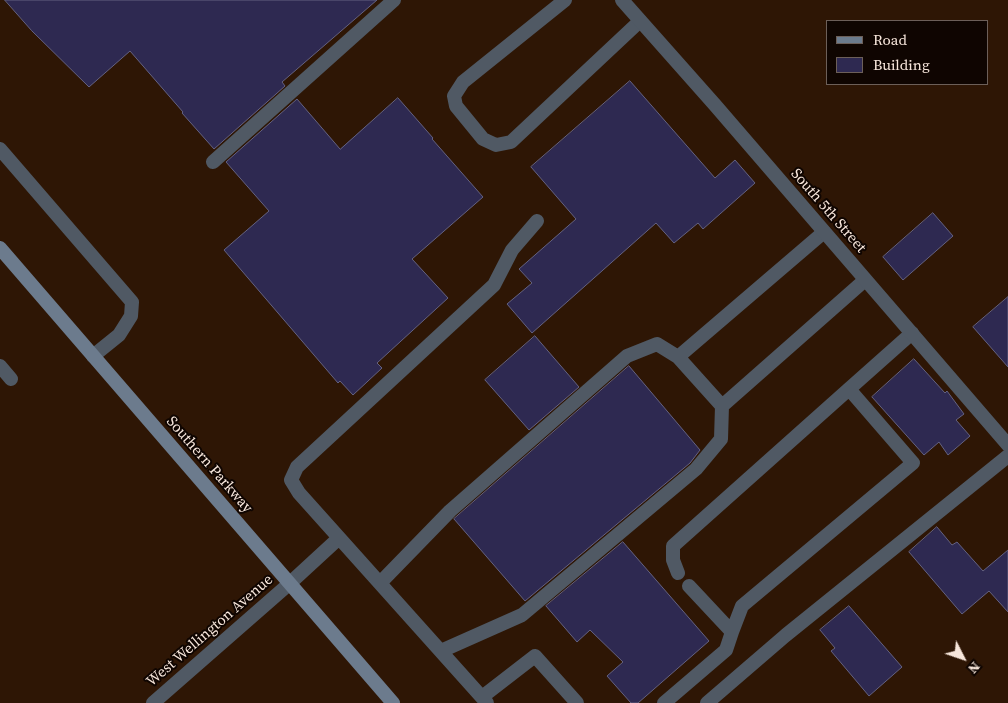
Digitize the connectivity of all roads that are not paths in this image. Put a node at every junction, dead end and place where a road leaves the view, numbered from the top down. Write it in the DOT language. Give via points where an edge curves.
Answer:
graph roads {
  1 [pos="394,0"];
  2 [pos="565,0"];
  3 [pos="622,0"];
  4 [pos="640,20"];
  5 [pos="0,149"];
  6 [pos="213,162"];
  7 [pos="537,221"];
  8 [pos="824,232"];
  9 [pos="0,248"];
  10 [pos="865,280"];
  11 [pos="912,333"];
  12 [pos="93,356"];
  13 [pos="678,357"];
  14 [pos="0,366"];
  15 [pos="11,379"];
  16 [pos="849,389"];
  17 [pos="722,406"];
  18 [pos="1008,445"];
  19 [pos="1008,456"];
  20 [pos="340,538"];
  21 [pos="678,573"];
  22 [pos="380,583"];
  23 [pos="289,584"];
  24 [pos="689,586"];
  25 [pos="732,632"];
  26 [pos="441,651"];
  27 [pos="485,700"];
  28 [pos="153,703"];
  29 [pos="393,703"];
  30 [pos="577,703"];
  31 [pos="664,703"];
  32 [pos="707,703"];
  1 -- 6 [label="street"];
  2 -- 4 [label="street" via="463,82 454,96 456,106 483,139 496,145 510,142"];
  3 -- 4 [label="street, South 5th Street"];
  4 -- 8 [label="street, South 5th Street"];
  5 -- 12 [label="street" via="132,302 131,316 119,335"];
  7 -- 20 [label="street" via="512,250 494,285 297,467 291,480"];
  8 -- 10 [label="street, South 5th Street"];
  8 -- 13 [label="street"];
  9 -- 12 [label="main road, Southern Parkway"];
  10 -- 11 [label="street, South 5th Street"];
  10 -- 17 [label="street"];
  11 -- 16 [label="street"];
  11 -- 18 [label="street, South 5th Street"];
  12 -- 23 [label="main road, Southern Parkway"];
  13 -- 17 [label="street"];
  13 -- 22 [label="street" via="657,344 627,356 450,511"];
  14 -- 15 [label="street"];
  16 -- 21 [label="street" via="673,546 672,560"];
  16 -- 25 [label="street" via="913,463 742,606"];
  17 -- 26 [label="street" via="721,439 696,469 522,615"];
  19 -- 32 [label="street"];
  20 -- 22 [label="street"];
  20 -- 23 [label="street, West Wellington Avenue"];
  22 -- 26 [label="street"];
  23 -- 28 [label="street, West Wellington Avenue"];
  23 -- 29 [label="main road, Southern Parkway"];
  24 -- 25 [label="street"];
  25 -- 31 [label="street" via="726,650"];
  26 -- 27 [label="street"];
  27 -- 30 [label="street" via="535,656"];
}
